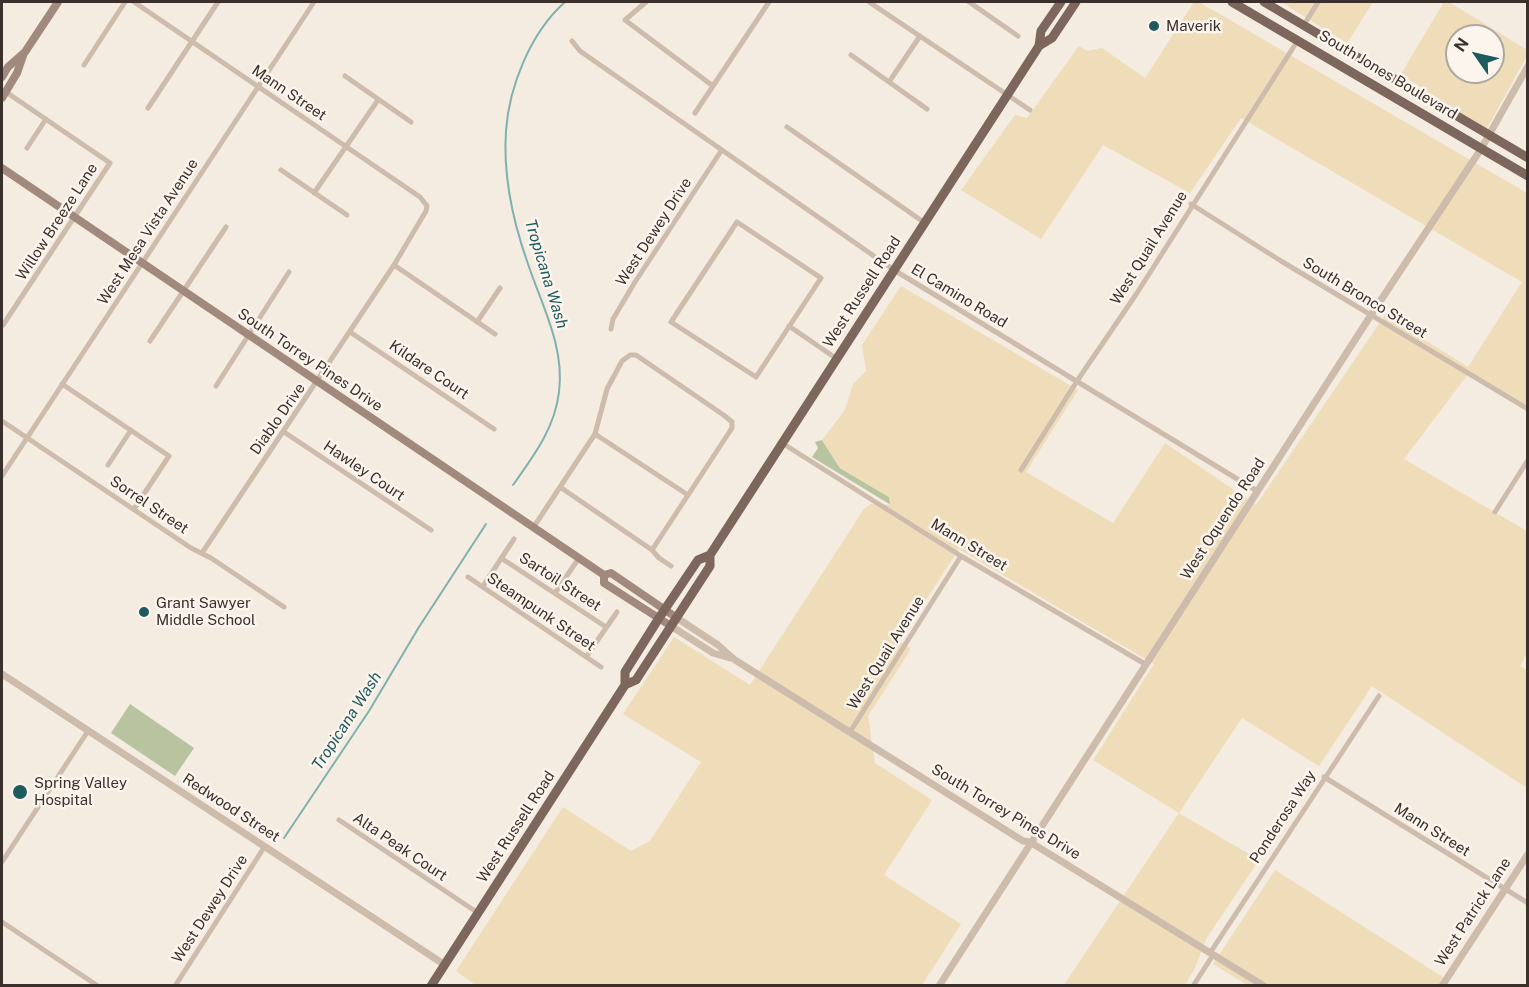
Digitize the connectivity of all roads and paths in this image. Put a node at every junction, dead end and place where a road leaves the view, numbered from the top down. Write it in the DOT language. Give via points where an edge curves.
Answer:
graph roads {
  1 [pos="58,2"];
  2 [pos="124,2"];
  3 [pos="134,2"];
  4 [pos="218,2"];
  5 [pos="314,2"];
  6 [pos="646,2"];
  7 [pos="769,2"];
  8 [pos="869,2"];
  9 [pos="969,2"];
  10 [pos="1061,2"];
  11 [pos="1076,2"];
  12 [pos="1232,2"];
  13 [pos="1264,2"];
  14 [pos="1318,2"];
  15 [pos="1304,25"];
  16 [pos="920,36"];
  17 [pos="1018,36"];
  18 [pos="1298,39"];
  19 [pos="192,41"];
  20 [pos="573,41"];
  21 [pos="1039,46"];
  22 [pos="25,52"];
  23 [pos="851,56"];
  24 [pos="84,65"];
  25 [pos="1527,66"];
  26 [pos="345,76"];
  27 [pos="2,77"];
  28 [pos="889,82"];
  29 [pos="258,86"];
  30 [pos="713,86"];
  31 [pos="4,95"];
  32 [pos="1007,96"];
  33 [pos="378,100"];
  34 [pos="148,108"];
  35 [pos="927,109"];
  36 [pos="1030,110"];
  37 [pos="695,113"];
  38 [pos="46,119"];
  39 [pos="411,122"];
  40 [pos="787,127"];
  41 [pos="1489,135"];
  42 [pos="346,146"];
  43 [pos="27,148"];
  44 [pos="1481,148"];
  45 [pos="721,151"];
  46 [pos="1527,158"];
  47 [pos="2,168"];
  48 [pos="281,170"];
  49 [pos="1527,176"];
  50 [pos="315,193"];
  51 [pos="1191,204"];
  52 [pos="428,206"];
  53 [pos="347,215"];
  54 [pos="74,217"];
  55 [pos="924,223"];
  56 [pos="226,227"];
  57 [pos="142,263"];
  58 [pos="394,265"];
  59 [pos="894,270"];
  60 [pos="289,272"];
  61 [pos="500,288"];
  62 [pos="183,291"];
  63 [pos="1371,315"];
  64 [pos="477,322"];
  65 [pos="2,325"];
  66 [pos="789,326"];
  67 [pos="611,329"];
  68 [pos="350,332"];
  69 [pos="495,334"];
  70 [pos="249,335"];
  71 [pos="150,341"];
  72 [pos="837,359"];
  73 [pos="1077,381"];
  74 [pos="318,382"];
  75 [pos="62,384"];
  76 [pos="216,386"];
  77 [pos="1527,409"];
  78 [pos="2,421"];
  79 [pos="494,429"];
  80 [pos="131,430"];
  81 [pos="284,432"];
  82 [pos="596,434"];
  83 [pos="27,437"];
  84 [pos="782,443"];
  85 [pos="1527,460"];
  86 [pos="108,465"];
  87 [pos="1021,470"];
  88 [pos="2,476"];
  89 [pos="560,487"];
  90 [pos="1257,491"];
  91 [pos="688,495"];
  92 [pos="134,509"];
  93 [pos="1495,512"];
  94 [pos="533,528"];
  95 [pos="431,530"];
  96 [pos="514,539"];
  97 [pos="652,550"];
  98 [pos="202,553"];
  99 [pos="710,555"];
  100 [pos="961,556"];
  101 [pos="501,558"];
  102 [pos="579,558"];
  103 [pos="671,566"];
  104 [pos="468,577"];
  105 [pos="483,586"];
  106 [pos="555,593"];
  107 [pos="284,607"];
  108 [pos="617,612"];
  109 [pos="662,614"];
  110 [pos="674,622"];
  111 [pos="606,627"];
  112 [pos="586,657"];
  113 [pos="1145,664"];
  114 [pos="601,667"];
  115 [pos="2,674"];
  116 [pos="625,685"];
  117 [pos="1379,696"];
  118 [pos="88,731"];
  119 [pos="850,732"];
  120 [pos="1324,777"];
  121 [pos="339,820"];
  122 [pos="1030,842"];
  123 [pos="265,846"];
  124 [pos="1527,854"];
  125 [pos="2,862"];
  126 [pos="1505,889"];
  127 [pos="1527,903"];
  128 [pos="478,913"];
  129 [pos="2,922"];
  130 [pos="1211,954"];
  131 [pos="445,964"];
  132 [pos="98,986"];
  133 [pos="175,986"];
  134 [pos="431,986"];
  135 [pos="939,986"];
  136 [pos="1193,986"];
  137 [pos="1264,986"];
  138 [pos="1442,986"];
  1 -- 22 [label="main road"];
  2 -- 24 [label="street"];
  3 -- 19 [label="street, Mann Street"];
  4 -- 19 [label="street"];
  5 -- 29 [label="street, West Mesa Vista Avenue"];
  6 -- 30 [label="street" via="624,20"];
  7 -- 30 [label="street"];
  8 -- 16 [label="street"];
  9 -- 17 [label="street"];
  10 -- 21 [label="main road, West Russell Road" via="1041,31"];
  11 -- 21 [label="main road, West Russell Road" via="1052,38"];
  12 -- 18 [label="main road, South Jones Boulevard"];
  13 -- 15 [label="main road, South Jones Boulevard"];
  14 -- 15 [label="street"];
  15 -- 41 [label="main road, South Jones Boulevard"];
  16 -- 28 [label="street"];
  16 -- 32 [label="street"];
  18 -- 44 [label="main road, South Jones Boulevard"];
  18 -- 51 [label="street, West Quail Avenue"];
  19 -- 29 [label="street, Mann Street"];
  19 -- 34 [label="street"];
  20 -- 45 [label="street, El Camino Road" via="580,51"];
  21 -- 32 [label="main road, West Russell Road"];
  22 -- 27 [label="main road"];
  22 -- 31 [label="main road"];
  23 -- 28 [label="street"];
  25 -- 41 [label="street, West Oquendo Road"];
  26 -- 33 [label="street"];
  28 -- 35 [label="street"];
  29 -- 42 [label="street, Mann Street"];
  29 -- 57 [label="street, West Mesa Vista Avenue"];
  30 -- 37 [label="street"];
  31 -- 38 [label="street"];
  32 -- 36 [label="street"];
  32 -- 55 [label="main road, West Russell Road"];
  33 -- 39 [label="street"];
  33 -- 42 [label="street"];
  38 -- 43 [label="street"];
  38 -- 54 [label="street, Willow Breeze Lane" via="110,163"];
  40 -- 55 [label="street"];
  41 -- 44 [label="street, West Oquendo Road"];
  41 -- 46 [label="main road, South Jones Boulevard"];
  42 -- 50 [label="street"];
  42 -- 52 [label="street, Mann Street" via="425,200"];
  44 -- 49 [label="main road, South Jones Boulevard"];
  44 -- 63 [label="street, West Oquendo Road"];
  45 -- 59 [label="street, El Camino Road"];
  45 -- 67 [label="street, West Dewey Drive" via="635,282"];
  47 -- 54 [label="main road, South Torrey Pines Drive"];
  48 -- 50 [label="street"];
  50 -- 53 [label="street"];
  51 -- 63 [label="street, South Bronco Street"];
  51 -- 73 [label="street, West Quail Avenue"];
  52 -- 58 [label="street, Diablo Drive"];
  54 -- 57 [label="main road, South Torrey Pines Drive"];
  54 -- 65 [label="street, Willow Breeze Lane"];
  55 -- 59 [label="main road, West Russell Road"];
  56 -- 62 [label="street"];
  57 -- 62 [label="main road, South Torrey Pines Drive"];
  57 -- 75 [label="street, West Mesa Vista Avenue"];
  58 -- 64 [label="street"];
  58 -- 68 [label="street, Diablo Drive"];
  59 -- 72 [label="main road, West Russell Road"];
  59 -- 73 [label="street, El Camino Road"];
  60 -- 70 [label="street"];
  61 -- 64 [label="street"];
  62 -- 70 [label="main road, South Torrey Pines Drive"];
  62 -- 71 [label="street"];
  63 -- 77 [label="street, South Bronco Street"];
  63 -- 90 [label="street, West Oquendo Road"];
  64 -- 69 [label="street"];
  66 -- 66 [label="street" via="821,278 737,222 671,322 756,377"];
  66 -- 72 [label="street"];
  68 -- 74 [label="street, Diablo Drive"];
  68 -- 79 [label="street, Kildare Court"];
  70 -- 74 [label="main road, South Torrey Pines Drive"];
  70 -- 76 [label="street"];
  72 -- 84 [label="main road, West Russell Road"];
  73 -- 87 [label="street, West Quail Avenue"];
  73 -- 90 [label="street, El Camino Road"];
  74 -- 81 [label="street, Diablo Drive"];
  74 -- 94 [label="main road, South Torrey Pines Drive"];
  75 -- 80 [label="street"];
  75 -- 83 [label="street, West Mesa Vista Avenue"];
  78 -- 83 [label="street, Sorrel Street"];
  80 -- 86 [label="street"];
  80 -- 92 [label="street" via="169,456"];
  81 -- 95 [label="street, Hawley Court"];
  81 -- 98 [label="street, Diablo Drive"];
  82 -- 89 [label="street"];
  82 -- 91 [label="street"];
  82 -- 91 [label="street" via="607,389 622,361 636,355 732,422 732,428"];
  83 -- 88 [label="street, West Mesa Vista Avenue"];
  83 -- 92 [label="street, Sorrel Street"];
  84 -- 99 [label="main road, West Russell Road"];
  84 -- 100 [label="street, Mann Street"];
  85 -- 93 [label="street"];
  89 -- 94 [label="street"];
  89 -- 97 [label="street"];
  90 -- 113 [label="street, West Oquendo Road"];
  91 -- 97 [label="street"];
  92 -- 98 [label="street, Sorrel Street"];
  94 -- 102 [label="main road, South Torrey Pines Drive"];
  96 -- 101 [label="street"];
  97 -- 103 [label="street"];
  98 -- 107 [label="street, Sorrel Street"];
  99 -- 109 [label="main road, West Russell Road" via="698,560"];
  99 -- 110 [label="main road, West Russell Road" via="710,566"];
  100 -- 113 [label="street, Mann Street"];
  100 -- 119 [label="street, West Quail Avenue"];
  101 -- 105 [label="street"];
  101 -- 106 [label="street, Sartoil Street"];
  102 -- 106 [label="street"];
  102 -- 109 [label="main road, South Torrey Pines Drive" via="604,575 611,573"];
  104 -- 105 [label="street, Steampunk Street"];
  105 -- 112 [label="street, Steampunk Street"];
  106 -- 111 [label="street, Sartoil Street"];
  108 -- 111 [label="street"];
  109 -- 110 [label="main road, South Torrey Pines Drive"];
  109 -- 116 [label="main road, West Russell Road" via="625,672"];
  110 -- 116 [label="main road, West Russell Road" via="636,680"];
  110 -- 119 [label="street, South Torrey Pines Drive" via="713,653 735,660"];
  111 -- 112 [label="street"];
  112 -- 114 [label="street, Steampunk Street"];
  113 -- 122 [label="street, West Oquendo Road"];
  115 -- 118 [label="street, Redwood Street"];
  116 -- 128 [label="main road, West Russell Road"];
  117 -- 120 [label="street, Ponderosa Way"];
  118 -- 123 [label="street, Redwood Street"];
  118 -- 125 [label="street"];
  119 -- 122 [label="street, South Torrey Pines Drive"];
  120 -- 126 [label="street, Mann Street"];
  120 -- 130 [label="street, Ponderosa Way"];
  121 -- 128 [label="street, Alta Peak Court"];
  122 -- 130 [label="street, South Torrey Pines Drive"];
  122 -- 135 [label="street, West Oquendo Road"];
  123 -- 131 [label="street, Redwood Street"];
  123 -- 133 [label="street, West Dewey Drive"];
  124 -- 126 [label="street, West Patrick Lane"];
  126 -- 127 [label="street, Mann Street"];
  126 -- 138 [label="street, West Patrick Lane"];
  128 -- 131 [label="main road, West Russell Road"];
  129 -- 132 [label="street"];
  130 -- 136 [label="street, Ponderosa Way"];
  130 -- 137 [label="street, South Torrey Pines Drive"];
  131 -- 134 [label="main road, West Russell Road"];
}
